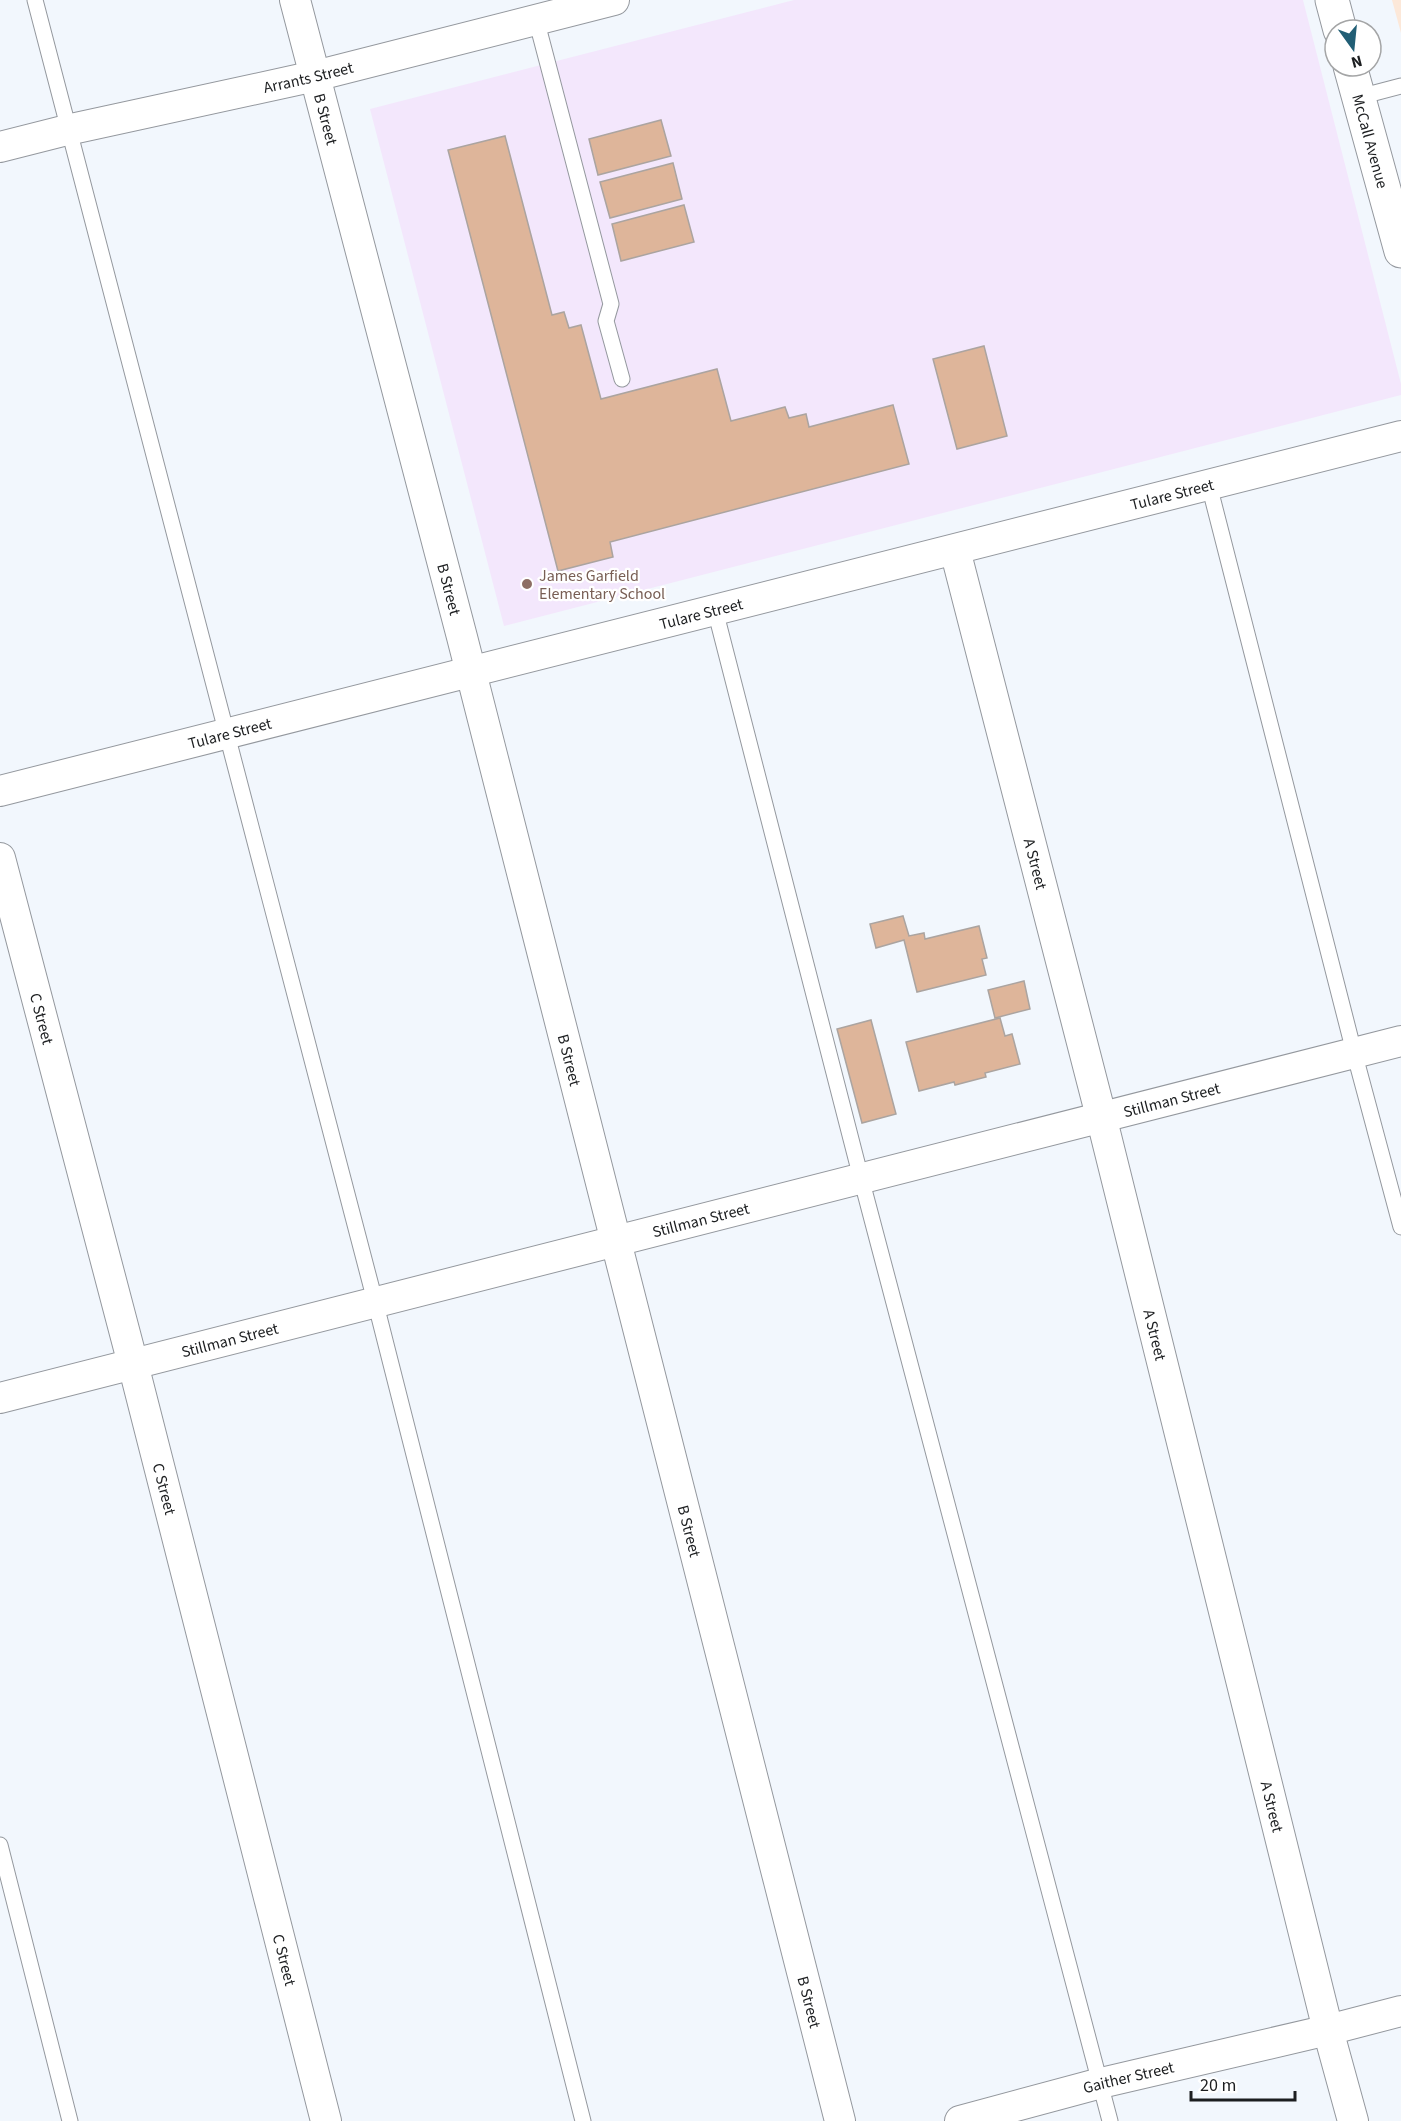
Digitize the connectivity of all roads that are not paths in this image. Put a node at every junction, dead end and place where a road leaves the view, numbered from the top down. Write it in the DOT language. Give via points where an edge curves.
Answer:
graph roads {
  1 [pos="34,0"];
  2 [pos="295,0"];
  3 [pos="614,0"];
  4 [pos="1332,0"];
  5 [pos="584,4"];
  6 [pos="1337,18"];
  7 [pos="536,20"];
  8 [pos="315,76"];
  9 [pos="1353,78"];
  10 [pos="1401,86"];
  11 [pos="1359,97"];
  12 [pos="68,129"];
  13 [pos="0,147"];
  14 [pos="1401,251"];
  15 [pos="622,379"];
  16 [pos="1401,436"];
  17 [pos="1209,484"];
  18 [pos="956,550"];
  19 [pos="716,610"];
  20 [pos="471,672"];
  21 [pos="226,734"];
  22 [pos="0,791"];
  23 [pos="0,858"];
  24 [pos="1401,1041"];
  25 [pos="1354,1052"];
  26 [pos="1101,1116"];
  27 [pos="861,1178"];
  28 [pos="1401,1227"];
  29 [pos="617,1242"];
  30 [pos="375,1301"];
  31 [pos="133,1364"];
  32 [pos="0,1398"];
  33 [pos="0,1845"];
  34 [pos="1401,2011"];
  35 [pos="1328,2030"];
  36 [pos="1101,2084"];
  37 [pos="70,2121"];
  38 [pos="326,2121"];
  39 [pos="583,2121"];
  40 [pos="840,2121"];
  41 [pos="960,2121"];
  42 [pos="1110,2121"];
  43 [pos="1353,2121"];
  1 -- 12 [label="lane"];
  2 -- 8 [label="street, B Street"];
  3 -- 5 [label="street, Arrants Street"];
  4 -- 6 [label="main road"];
  5 -- 7 [label="street, Arrants Street"];
  7 -- 8 [label="street, Arrants Street"];
  7 -- 15 [label="lane" via="611,304 606,321"];
  8 -- 12 [label="street, Arrants Street"];
  8 -- 20 [label="street, B Street"];
  9 -- 11 [label="main road, McCall Avenue"];
  10 -- 11 [label="lane"];
  11 -- 14 [label="main road, McCall Avenue"];
  12 -- 13 [label="street, Arrants Street"];
  12 -- 21 [label="lane"];
  16 -- 17 [label="street, Tulare Street"];
  17 -- 18 [label="street, Tulare Street"];
  17 -- 25 [label="lane"];
  18 -- 19 [label="street, Tulare Street"];
  18 -- 26 [label="street, A Street"];
  19 -- 20 [label="street, Tulare Street"];
  19 -- 27 [label="lane"];
  20 -- 21 [label="street, Tulare Street"];
  20 -- 29 [label="street, B Street"];
  21 -- 22 [label="street, Tulare Street"];
  21 -- 30 [label="lane"];
  23 -- 31 [label="street, C Street"];
  24 -- 25 [label="street, Stillman Street"];
  25 -- 26 [label="street, Stillman Street"];
  25 -- 28 [label="lane"];
  26 -- 27 [label="street, Stillman Street"];
  26 -- 35 [label="street, A Street"];
  27 -- 29 [label="street, Stillman Street"];
  27 -- 36 [label="lane"];
  29 -- 30 [label="street, Stillman Street"];
  29 -- 40 [label="street, B Street"];
  30 -- 31 [label="street, Stillman Street"];
  30 -- 39 [label="lane"];
  31 -- 32 [label="street, Stillman Street"];
  31 -- 38 [label="street, C Street"];
  33 -- 37 [label="lane"];
  34 -- 35 [label="street, Gaither Street"];
  35 -- 36 [label="street, Gaither Street"];
  35 -- 43 [label="street, A Street"];
  36 -- 41 [label="street, Gaither Street"];
  36 -- 42 [label="lane"];
}
